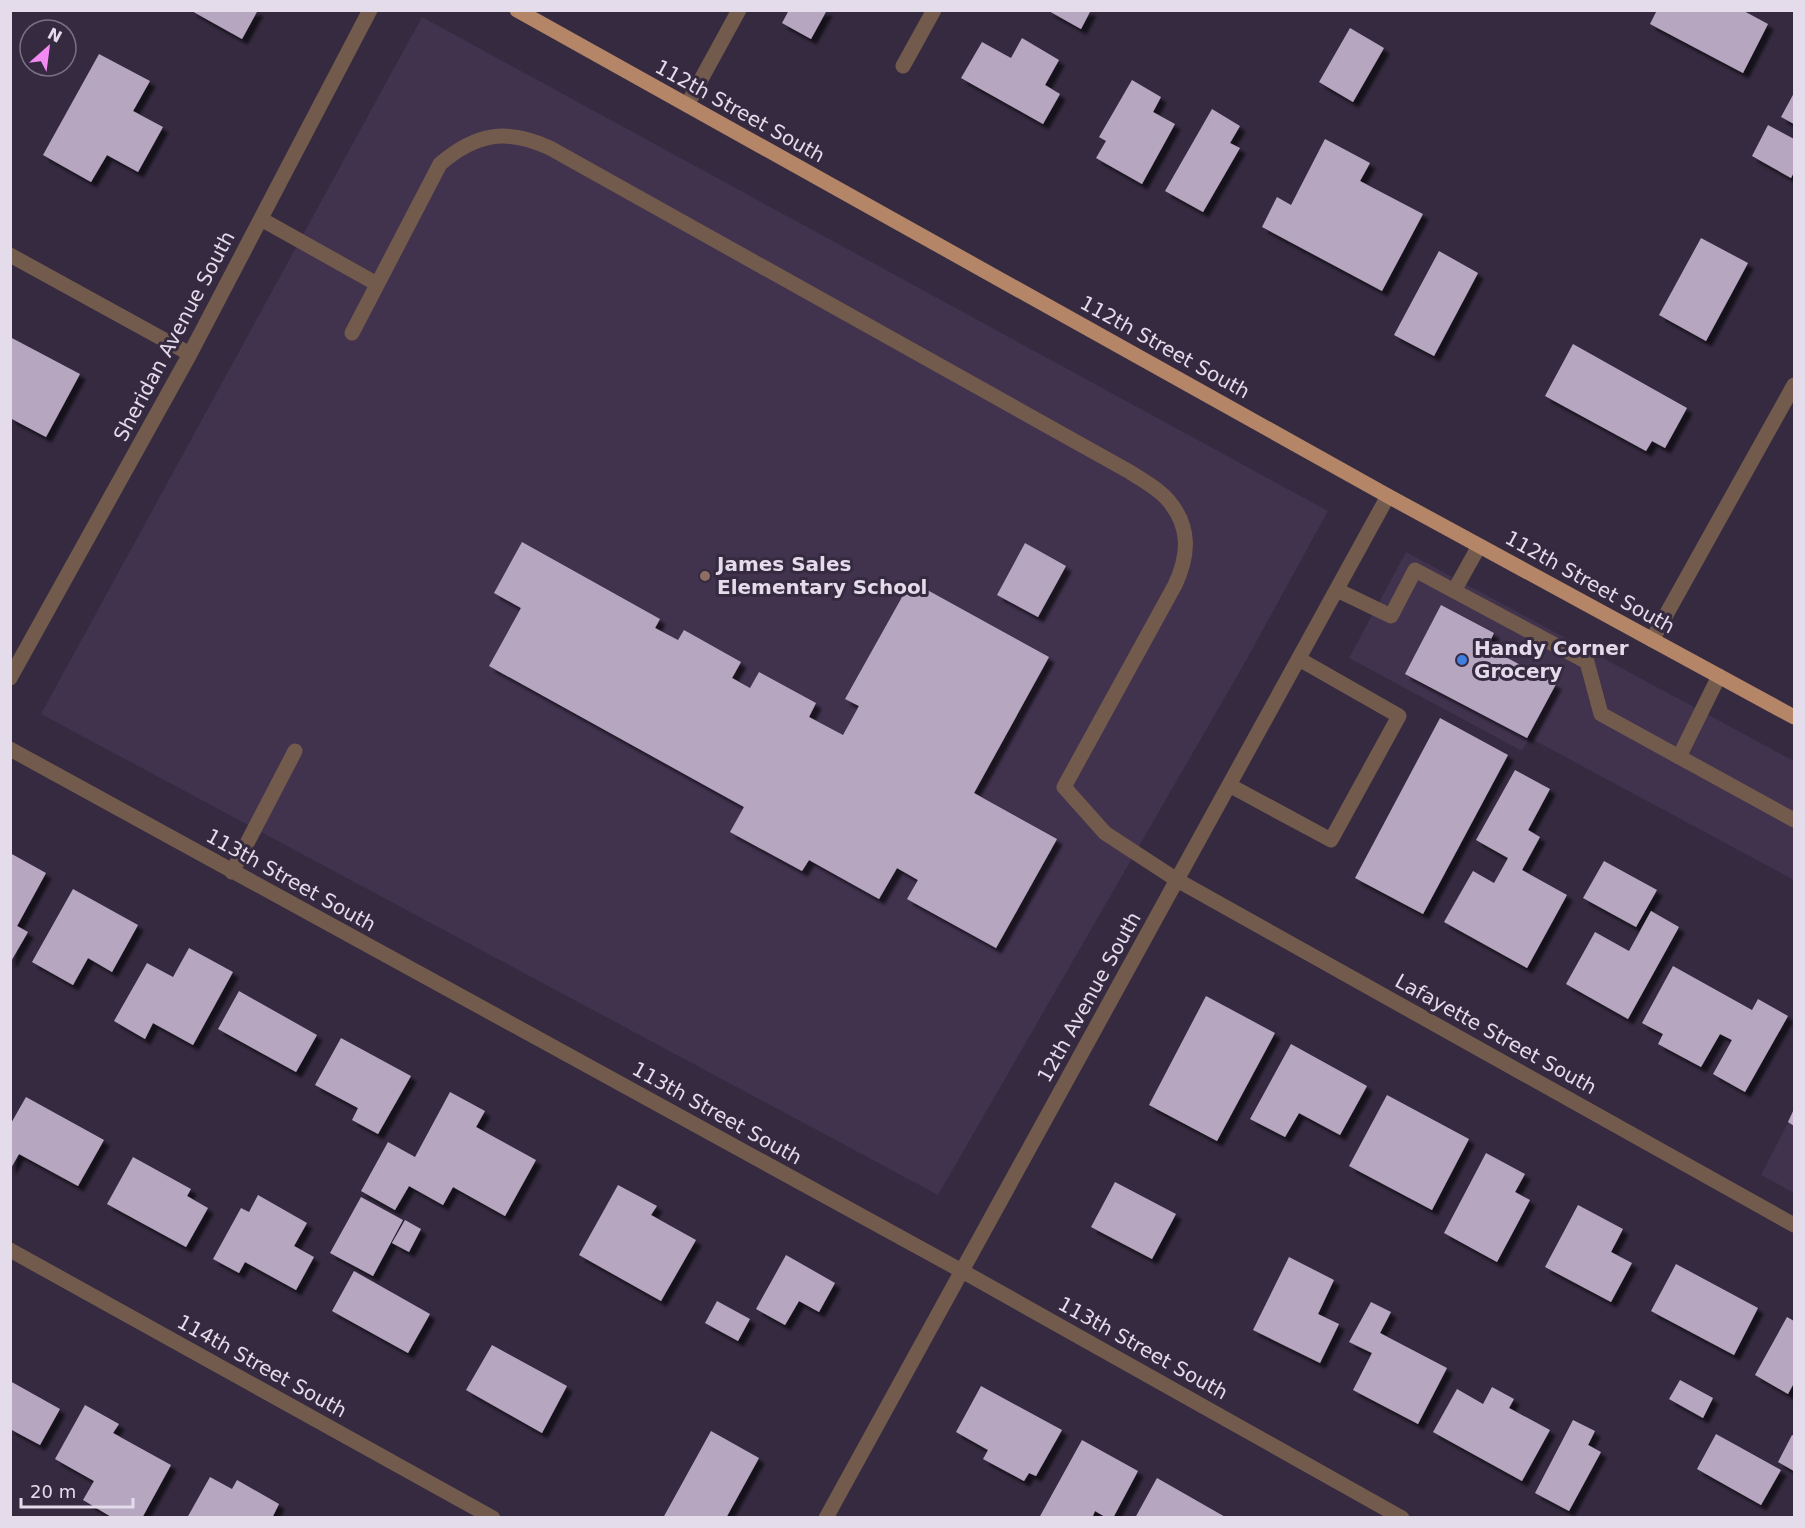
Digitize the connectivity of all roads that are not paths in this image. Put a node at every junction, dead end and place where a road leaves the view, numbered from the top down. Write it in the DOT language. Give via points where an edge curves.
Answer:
graph roads {
  1 [pos="370,10"];
  2 [pos="517,10"];
  3 [pos="739,10"];
  4 [pos="934,10"];
  5 [pos="903,66"];
  6 [pos="687,105"];
  7 [pos="261,219"];
  8 [pos="10,255"];
  9 [pos="377,284"];
  10 [pos="352,333"];
  11 [pos="190,354"];
  12 [pos="1794,385"];
  13 [pos="1388,496"];
  14 [pos="1479,546"];
  15 [pos="1337,590"];
  16 [pos="1454,591"];
  17 [pos="1652,640"];
  18 [pos="1299,659"];
  19 [pos="1719,676"];
  20 [pos="10,678"];
  21 [pos="1794,717"];
  22 [pos="10,749"];
  23 [pos="295,751"];
  24 [pos="1679,757"];
  25 [pos="1229,785"];
  26 [pos="1794,820"];
  27 [pos="232,872"];
  28 [pos="1177,880"];
  29 [pos="1794,1225"];
  30 [pos="10,1250"];
  31 [pos="962,1271"];
  32 [pos="493,1518"];
  33 [pos="826,1518"];
  34 [pos="1402,1518"];
  1 -- 7 [label="street, Sheridan Avenue South"];
  2 -- 6 [label="main road, 112th Street South"];
  3 -- 6 [label="street"];
  4 -- 5 [label="street"];
  6 -- 13 [label="main road, 112th Street South"];
  7 -- 9 [label="street"];
  7 -- 11 [label="street, Sheridan Avenue South"];
  8 -- 11 [label="street"];
  9 -- 10 [label="street"];
  9 -- 28 [label="street, Lafayette Street South" via="440,164 461,148 486,138 508,135 530,139 1130,471 1154,488 1168,500 1184,530 1183,567 1064,787 1106,833"];
  11 -- 20 [label="street, Sheridan Avenue South"];
  12 -- 17 [label="street"];
  13 -- 14 [label="main road, 112th Street South"];
  13 -- 15 [label="street, 12th Avenue South"];
  14 -- 16 [label="street"];
  14 -- 17 [label="main road, 112th Street South"];
  15 -- 16 [label="street" via="1391,616 1415,570"];
  15 -- 18 [label="street, 12th Avenue South"];
  16 -- 24 [label="street" via="1587,662 1601,714"];
  17 -- 19 [label="main road, 112th Street South"];
  18 -- 25 [label="street, 12th Avenue South"];
  18 -- 25 [label="street" via="1399,716 1331,840"];
  19 -- 21 [label="main road, 112th Street South"];
  19 -- 24 [label="street"];
  22 -- 27 [label="street, 113th Street South"];
  23 -- 27 [label="street"];
  24 -- 26 [label="street"];
  25 -- 28 [label="street, 12th Avenue South"];
  27 -- 31 [label="street, 113th Street South"];
  28 -- 29 [label="street, Lafayette Street South"];
  28 -- 31 [label="street, 12th Avenue South"];
  30 -- 32 [label="street, 114th Street South"];
  31 -- 33 [label="street, 12th Avenue South"];
  31 -- 34 [label="street, 113th Street South"];
}
